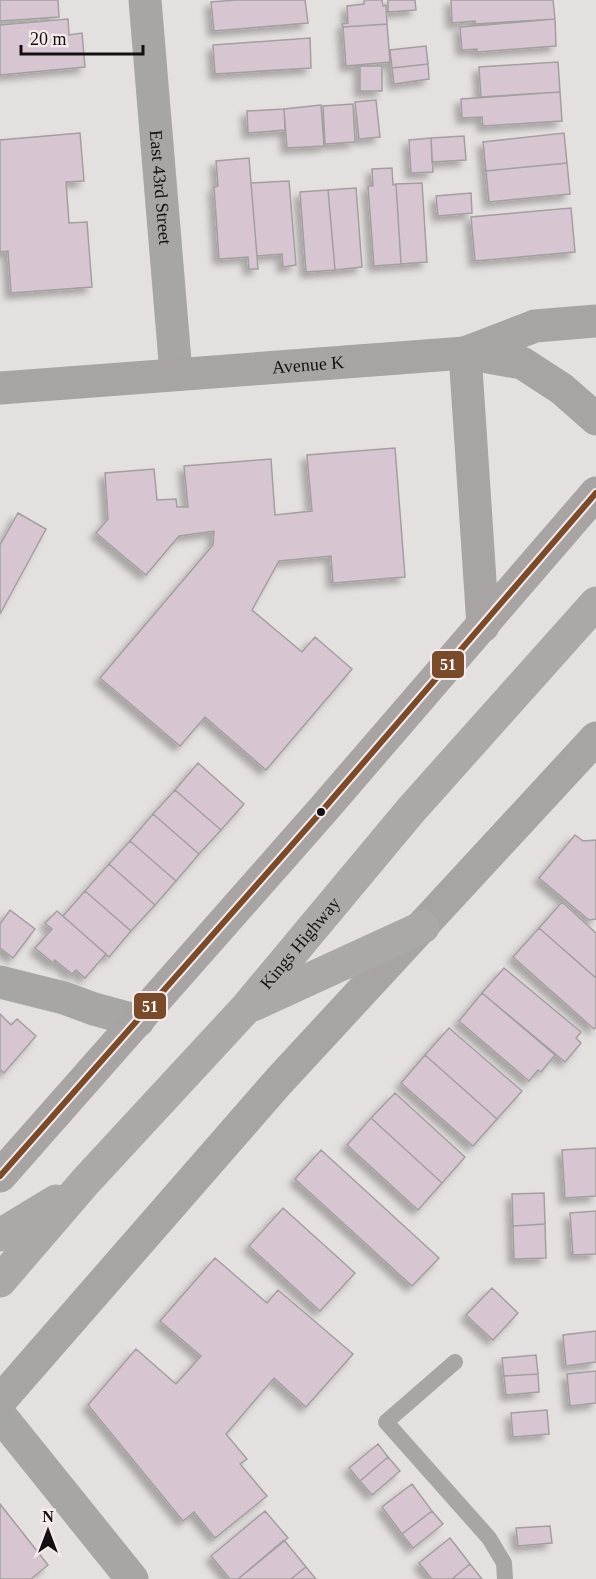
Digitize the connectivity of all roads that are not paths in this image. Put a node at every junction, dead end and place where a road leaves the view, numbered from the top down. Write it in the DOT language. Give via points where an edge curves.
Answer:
graph roads {
  1 [pos="145,0"];
  2 [pos="596,321"];
  3 [pos="465,353"];
  4 [pos="176,374"];
  5 [pos="0,388"];
  6 [pos="596,419"];
  7 [pos="596,493"];
  8 [pos="596,603"];
  9 [pos="483,626"];
  10 [pos="596,738"];
  11 [pos="423,927"];
  12 [pos="0,982"];
  13 [pos="246,1008"];
  14 [pos="138,1022"];
  15 [pos="0,1176"];
  16 [pos="85,1182"];
  17 [pos="0,1235"];
  18 [pos="0,1281"];
  19 [pos="455,1362"];
  20 [pos="0,1401"];
  21 [pos="0,1415"];
  22 [pos="132,1579"];
  23 [pos="505,1579"];
  1 -- 4 [label="street, East 43rd Street"];
  2 -- 3 [label="street" via="535,326"];
  3 -- 4 [label="street, Avenue K"];
  3 -- 6 [label="street, Avenue K" via="522,363 562,389"];
  3 -- 9 [label="street"];
  4 -- 5 [label="street, Avenue K"];
  7 -- 9 [label="street"];
  8 -- 13 [label="main road, Kings Highway" via="411,810"];
  9 -- 14 [label="street"];
  10 -- 11 [label="street"];
  11 -- 13 [label="main road"];
  11 -- 20 [label="street" via="279,1081"];
  12 -- 14 [label="street"];
  13 -- 16 [label="main road, Kings Highway"];
  14 -- 15 [label="street"];
  16 -- 17 [label="main road"];
  16 -- 18 [label="main road, Kings Highway"];
  19 -- 23 [label="lane" via="386,1422 489,1538 504,1563"];
  21 -- 22 [label="street"];
}
